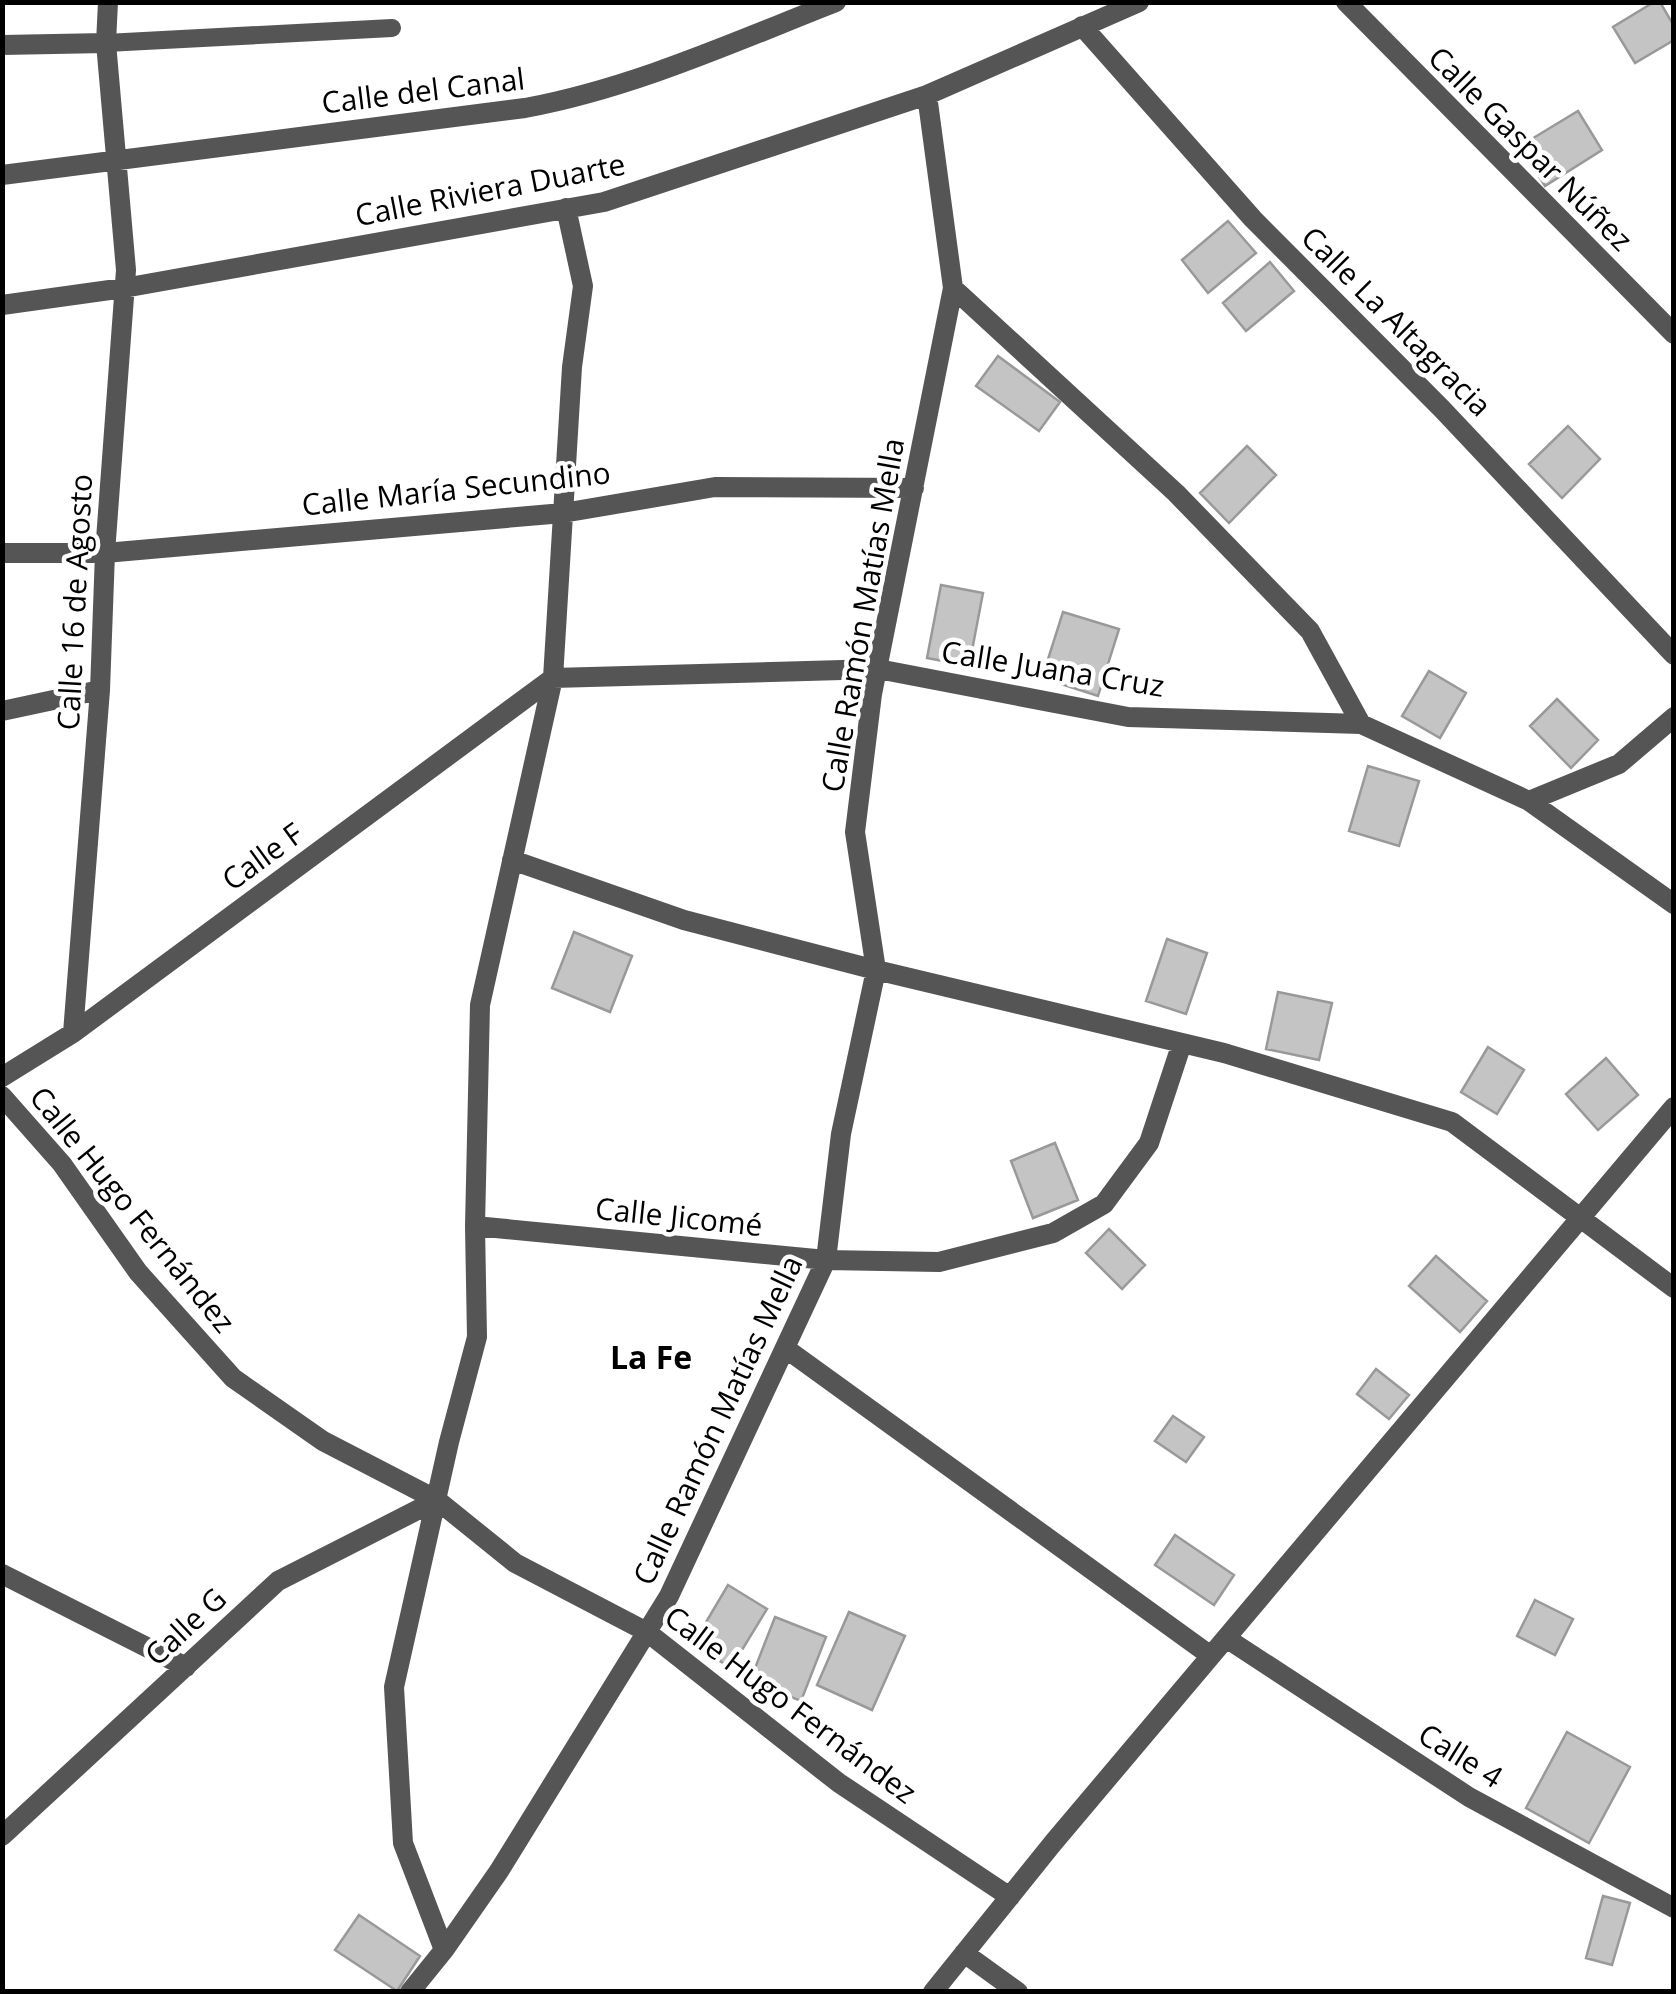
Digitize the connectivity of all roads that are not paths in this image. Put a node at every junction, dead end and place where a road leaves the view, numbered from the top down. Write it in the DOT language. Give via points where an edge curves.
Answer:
graph roads {
  1 [pos="108,2"];
  2 [pos="836,2"];
  3 [pos="1140,2"];
  4 [pos="1346,2"];
  5 [pos="1082,26"];
  6 [pos="392,28"];
  7 [pos="106,43"];
  8 [pos="2,45"];
  9 [pos="927,96"];
  10 [pos="116,167"];
  11 [pos="2,174"];
  12 [pos="566,208"];
  13 [pos="125,279"];
  14 [pos="953,288"];
  15 [pos="2,305"];
  16 [pos="1674,334"];
  17 [pos="914,488"];
  18 [pos="564,513"];
  19 [pos="106,552"];
  20 [pos="2,554"];
  21 [pos="1674,655"];
  22 [pos="878,668"];
  23 [pos="553,678"];
  24 [pos="100,690"];
  25 [pos="2,711"];
  26 [pos="1674,717"];
  27 [pos="1361,724"];
  28 [pos="1529,802"];
  29 [pos="512,860"];
  30 [pos="1674,904"];
  31 [pos="876,970"];
  32 [pos="73,1033"];
  33 [pos="1182,1042"];
  34 [pos="2,1077"];
  35 [pos="2,1096"];
  36 [pos="1674,1106"];
  37 [pos="1580,1218"];
  38 [pos="476,1226"];
  39 [pos="826,1260"];
  40 [pos="1674,1288"];
  41 [pos="785,1348"];
  42 [pos="436,1500"];
  43 [pos="2,1574"];
  44 [pos="647,1632"];
  45 [pos="1226,1638"];
  46 [pos="1211,1656"];
  47 [pos="186,1667"];
  48 [pos="2,1836"];
  49 [pos="1010,1896"];
  50 [pos="1674,1908"];
  51 [pos="444,1950"];
  52 [pos="964,1953"];
  53 [pos="410,1992"];
  54 [pos="933,1992"];
  55 [pos="1018,1992"];
  1 -- 7 [label="street, Calle 16 de Agosto"];
  2 -- 10 [label="street, Calle del Canal" via="573,99"];
  3 -- 5 [label="street, Calle Riviera Duarte"];
  4 -- 16 [label="street, Calle Gaspar Núñez"];
  5 -- 9 [label="street, Calle Riviera Duarte"];
  5 -- 21 [label="street, Calle La Altagracia" via="1253,219"];
  6 -- 7 [label="lane"];
  7 -- 8 [label="street"];
  7 -- 10 [label="street, Calle 16 de Agosto"];
  9 -- 12 [label="street, Calle Riviera Duarte" via="604,202"];
  9 -- 14 [label="street, Calle Ramón Matías Mella"];
  10 -- 11 [label="street, Calle del Canal"];
  10 -- 13 [label="street, Calle 16 de Agosto"];
  12 -- 13 [label="street, Calle Riviera Duarte"];
  12 -- 18 [label="street" via="583,286"];
  13 -- 15 [label="street, Calle Riviera Duarte"];
  13 -- 19 [label="street, Calle 16 de Agosto"];
  14 -- 17 [label="street, Calle Ramón Matías Mella"];
  14 -- 27 [label="street" via="1176,494 1310,631"];
  17 -- 18 [label="street, Calle María Secundino" via="715,486"];
  17 -- 22 [label="street, Calle Ramón Matías Mella"];
  18 -- 19 [label="street, Calle María Secundino"];
  18 -- 23 [label="street"];
  19 -- 20 [label="street, Calle María Secundino"];
  19 -- 24 [label="street, Calle 16 de Agosto"];
  22 -- 23 [label="street, Calle Juana Cruz"];
  22 -- 27 [label="street, Calle Juana Cruz" via="1128,717"];
  22 -- 31 [label="street, Calle Ramón Matías Mella" via="855,832"];
  23 -- 29 [label="street"];
  23 -- 32 [label="street, Calle F"];
  24 -- 25 [label="street"];
  24 -- 32 [label="street, Calle 16 de Agosto"];
  26 -- 28 [label="street" via="1619,764"];
  27 -- 28 [label="street, Calle Juana Cruz"];
  28 -- 30 [label="street, Calle Juana Cruz"];
  29 -- 31 [label="street" via="684,920"];
  29 -- 38 [label="street" via="480,1005"];
  31 -- 33 [label="street"];
  31 -- 39 [label="street, Calle Ramón Matías Mella" via="842,1134"];
  32 -- 34 [label="street, Calle F"];
  33 -- 37 [label="street" via="1452,1122"];
  33 -- 39 [label="street, Calle Jicomé" via="1149,1144 1104,1204 1053,1232 939,1262"];
  35 -- 42 [label="street, Calle Hugo Fernández" via="62,1164 138,1272 233,1378 323,1441"];
  36 -- 37 [label="street"];
  37 -- 40 [label="street"];
  37 -- 45 [label="street"];
  38 -- 39 [label="street, Calle Jicomé"];
  38 -- 42 [label="street" via="478,1337"];
  39 -- 41 [label="street, Calle Ramón Matías Mella"];
  41 -- 44 [label="street, Calle Ramón Matías Mella"];
  41 -- 46 [label="street"];
  42 -- 44 [label="street, Calle Hugo Fernández" via="515,1563"];
  42 -- 47 [label="street, Calle G" via="278,1581"];
  42 -- 51 [label="street" via="394,1687 403,1844"];
  43 -- 47 [label="street"];
  44 -- 49 [label="street, Calle Hugo Fernández" via="839,1783"];
  44 -- 51 [label="street, Calle Ramón Matías Mella" via="500,1872"];
  45 -- 46 [label="street"];
  45 -- 50 [label="street, Calle 4" via="1469,1797"];
  46 -- 49 [label="street"];
  47 -- 48 [label="street, Calle G"];
  49 -- 52 [label="street"];
  51 -- 53 [label="street, Calle Ramón Matías Mella"];
  52 -- 54 [label="street"];
  52 -- 55 [label="street"];
}
